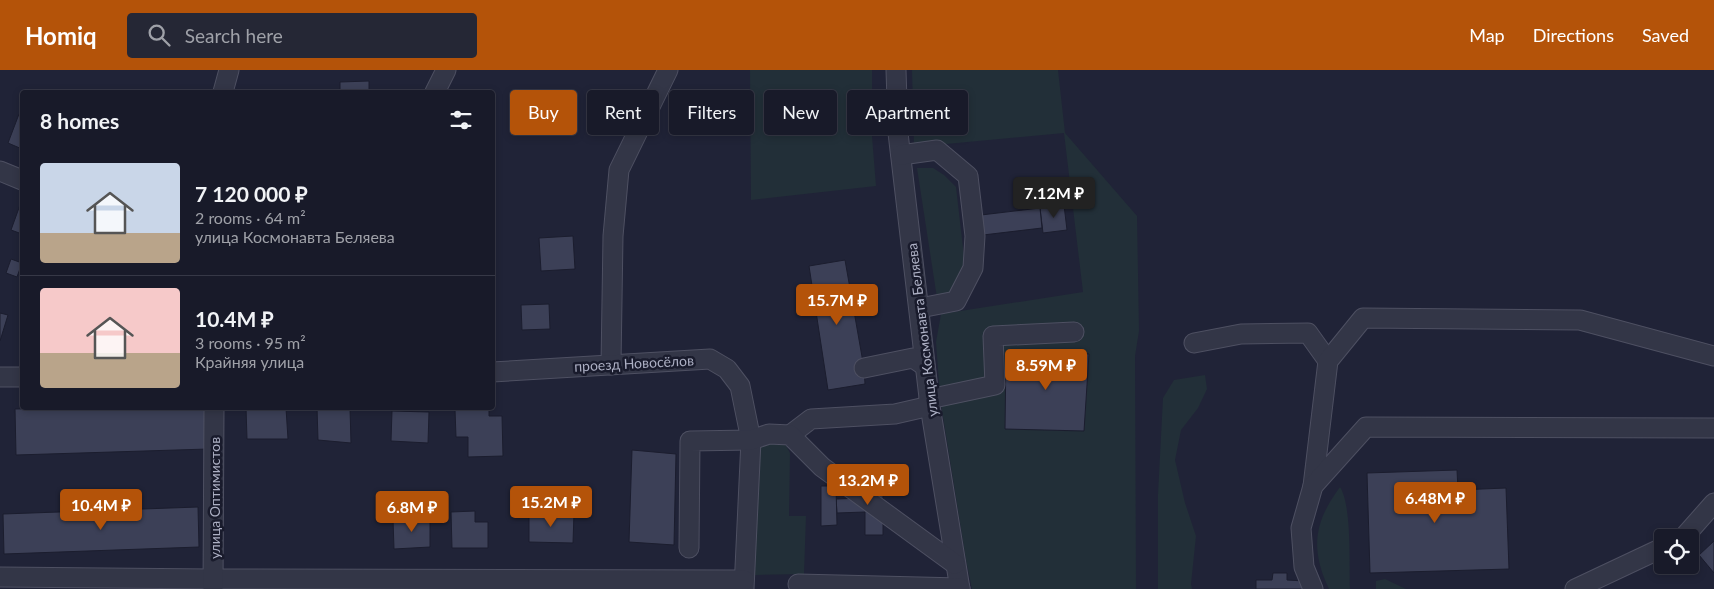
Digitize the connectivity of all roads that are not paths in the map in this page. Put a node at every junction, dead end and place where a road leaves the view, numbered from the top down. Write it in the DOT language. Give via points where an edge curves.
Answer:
graph roads {
  1 [pos="229,70"];
  2 [pos="446,70"];
  3 [pos="668,70"];
  4 [pos="896,70"];
  5 [pos="224,90"];
  6 [pos="436,90"];
  7 [pos="901,155"];
  8 [pos="0,171"];
  9 [pos="20,179"];
  10 [pos="920,308"];
  11 [pos="1074,332"];
  12 [pos="1194,343"];
  13 [pos="1714,356"];
  14 [pos="1328,361"];
  15 [pos="611,365"];
  16 [pos="925,366"];
  17 [pos="864,368"];
  18 [pos="495,372"];
  19 [pos="0,377"];
  20 [pos="20,377"];
  21 [pos="929,402"];
  22 [pos="214,410"];
  23 [pos="1714,428"];
  24 [pos="790,435"];
  25 [pos="751,440"];
  26 [pos="1313,486"];
  27 [pos="1714,503"];
  28 [pos="1691,529"];
  29 [pos="689,548"];
  30 [pos="1654,552"];
  31 [pos="955,564"];
  32 [pos="0,577"];
  33 [pos="213,584"];
  34 [pos="744,584"];
  35 [pos="798,584"];
  36 [pos="960,588"];
  37 [pos="1313,589"];
  38 [pos="1575,589"];
  1 -- 5 [label="street"];
  2 -- 6 [label="street"];
  3 -- 15 [label="street" via="619,170 613,236"];
  4 -- 7 [label="street, улица Космонавта Беляева"];
  7 -- 10 [label="street, улица Космонавта Беляева"];
  7 -- 10 [label="street" via="937,150 968,176 975,236 973,268 956,301"];
  8 -- 9 [label="street"];
  10 -- 16 [label="street, улица Космонавта Беляева"];
  11 -- 21 [label="street" via="993,336 995,385"];
  12 -- 14 [label="street" via="1241,334 1308,332"];
  13 -- 14 [label="street" via="1580,320 1363,318"];
  14 -- 26 [label="street"];
  15 -- 18 [label="street, проезд Новосёлов"];
  15 -- 25 [label="street, проезд Новосёлов" via="710,359 727,368 740,386"];
  16 -- 17 [label="street" via="913,358"];
  16 -- 21 [label="street, улица Космонавта Беляева"];
  19 -- 20 [label="street"];
  21 -- 24 [label="street" via="895,414 811,419"];
  21 -- 31 [label="street, улица Космонавта Беляева"];
  22 -- 33 [label="street, улица Оптимистов"];
  23 -- 26 [label="street" via="1366,427"];
  24 -- 25 [label="street" via="769,434"];
  24 -- 31 [label="street" via="822,467"];
  25 -- 29 [label="street" via="690,441"];
  25 -- 34 [label="street, проезд Новосёлов"];
  26 -- 37 [label="street" via="1302,528 1304,567"];
  27 -- 28 [label="street"];
  30 -- 38 [label="street"];
  31 -- 36 [label="street, улица Космонавта Беляева"];
  32 -- 33 [label="street"];
  33 -- 34 [label="street"];
  35 -- 36 [label="street"];
}
